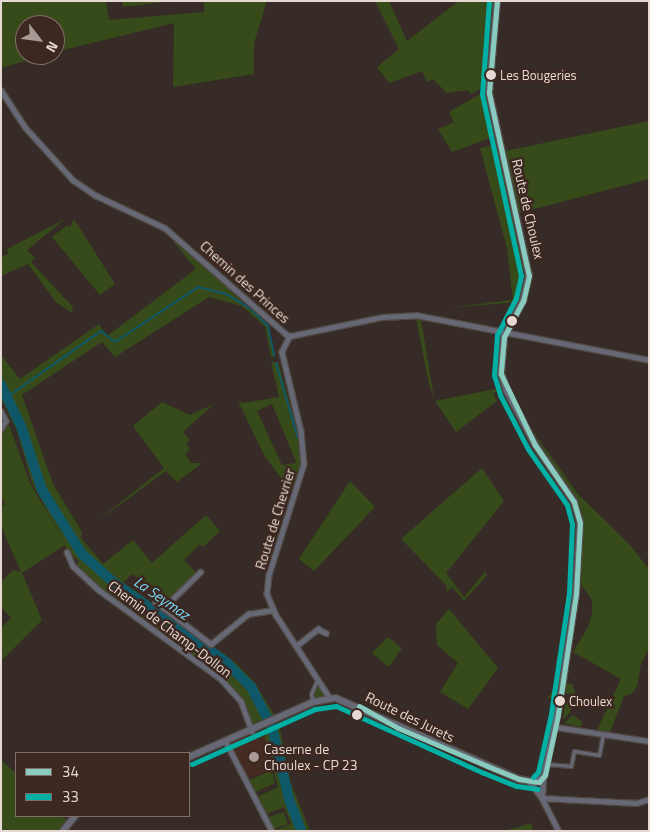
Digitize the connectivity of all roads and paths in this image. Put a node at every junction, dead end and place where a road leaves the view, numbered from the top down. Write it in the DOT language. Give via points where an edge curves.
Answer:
graph roads {
  1 [pos="497,1"];
  2 [pos="1,90"];
  3 [pos="506,331"];
  4 [pos="290,336"];
  5 [pos="649,360"];
  6 [pos="1,411"];
  7 [pos="1,429"];
  8 [pos="67,552"];
  9 [pos="201,572"];
  10 [pos="155,602"];
  11 [pos="164,608"];
  12 [pos="273,610"];
  13 [pos="326,633"];
  14 [pos="296,646"];
  15 [pos="317,680"];
  16 [pos="330,698"];
  17 [pos="313,702"];
  18 [pos="556,726"];
  19 [pos="252,730"];
  20 [pos="603,734"];
  21 [pos="649,741"];
  22 [pos="226,742"];
  23 [pos="190,758"];
  24 [pos="547,764"];
  25 [pos="541,780"];
  26 [pos="530,782"];
  27 [pos="542,798"];
  28 [pos="649,799"];
  29 [pos="74,817"];
  30 [pos="63,831"];
  31 [pos="272,831"];
  32 [pos="559,831"];
  1 -- 3 [label="street, Route de Choulex" via="489,93 529,271 522,301"];
  2 -- 4 [label="street, Chemin des Princes" via="25,127 73,180 95,195 165,228 277,330"];
  3 -- 4 [label="street, Chemin des Princes" via="410,315 365,320"];
  3 -- 5 [label="street, Chemin des Princes"];
  3 -- 18 [label="street, Route de Choulex" via="500,362 505,387 539,451 574,502 580,522 576,594"];
  4 -- 12 [label="street, Route de Chevrier" via="282,352 301,431 304,464 267,584"];
  6 -- 7 [label="street" via="6,419"];
  8 -- 19 [label="street, Chemin de Champ-Dollon" via="73,566 98,590 221,679 244,706"];
  9 -- 11 [label="street"];
  10 -- 11 [label="street"];
  11 -- 12 [label="street" via="211,644 248,614"];
  12 -- 14 [label="street, Route de Chevrier"];
  13 -- 14 [label="street" via="318,629"];
  14 -- 15 [label="street, Route de Chevrier"];
  15 -- 16 [label="street, Route de Chevrier" via="324,685"];
  15 -- 17 [label="street" via="311,694"];
  16 -- 17 [label="street, Route des Jurets"];
  16 -- 26 [label="street, Route des Jurets" via="349,702 398,728"];
  17 -- 19 [label="street, Route des Jurets"];
  18 -- 20 [label="street"];
  18 -- 24 [label="street, Route de Choulex"];
  19 -- 22 [label="street, Route des Jurets"];
  20 -- 21 [label="street"];
  20 -- 24 [label="street" via="599,755 574,751 571,766"];
  22 -- 23 [label="street, Route des Jurets"];
  22 -- 31 [label="street"];
  24 -- 25 [label="street, Route de Choulex"];
  25 -- 26 [label="street, Route des Jurets"];
  25 -- 27 [label="street"];
  26 -- 27 [label="street"];
  27 -- 28 [label="street" via="637,803"];
  27 -- 32 [label="street"];
  29 -- 30 [label="street"];
}
